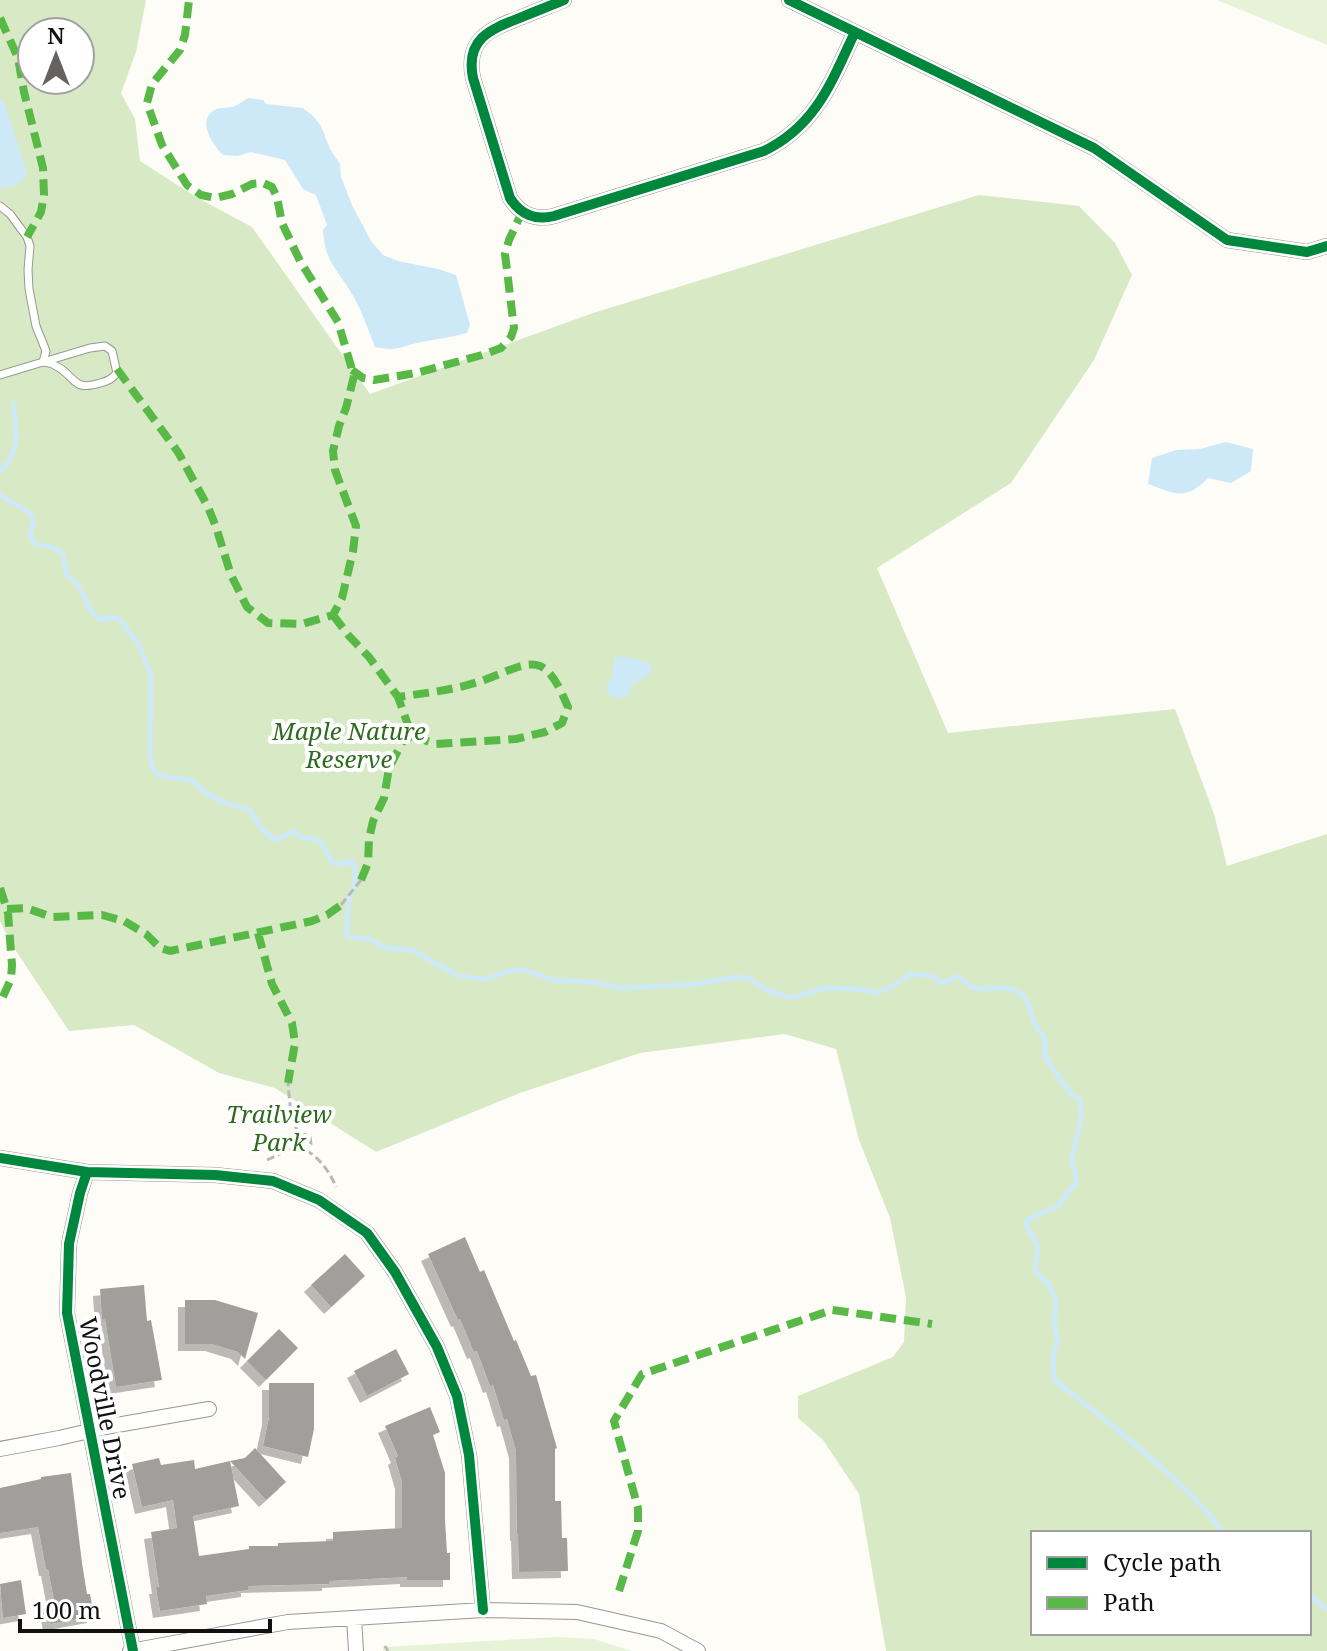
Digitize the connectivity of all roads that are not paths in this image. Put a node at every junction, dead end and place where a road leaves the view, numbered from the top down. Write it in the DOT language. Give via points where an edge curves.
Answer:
graph roads {
  1 [pos="564,0"];
  2 [pos="789,0"];
  3 [pos="855,32"];
  4 [pos="0,206"];
  5 [pos="1327,246"];
  6 [pos="43,362"];
  7 [pos="0,375"];
  8 [pos="0,1158"];
  9 [pos="87,1172"];
  10 [pos="209,1409"];
  11 [pos="89,1430"];
  12 [pos="0,1449"];
  13 [pos="483,1610"];
  14 [pos="354,1618"];
  15 [pos="132,1651"];
  16 [pos="356,1651"];
  17 [pos="698,1651"];
  1 -- 3 [label="street" via="490,30 472,59 473,78 510,198 522,212 539,218 778,145 815,109"];
  2 -- 3 [label="street"];
  3 -- 5 [label="street" via="1094,148 1227,240 1307,252"];
  4 -- 6 [label="lane" via="30,246 29,289 46,351"];
  6 -- 6 [label="lane" via="56,365 80,386 104,382 117,373 112,351 105,346"];
  6 -- 7 [label="lane"];
  8 -- 9 [label="street"];
  9 -- 11 [label="street, Woodville Drive" via="69,1244 67,1313"];
  9 -- 13 [label="street" via="273,1181 319,1200 367,1233 437,1347 457,1396 469,1455"];
  10 -- 11 [label="street"];
  11 -- 12 [label="street"];
  11 -- 15 [label="street, Woodville Drive"];
  13 -- 14 [label="street"];
  13 -- 17 [label="street" via="577,1612 661,1631"];
  14 -- 15 [label="street" via="288,1622"];
  14 -- 16 [label="street"];
}
